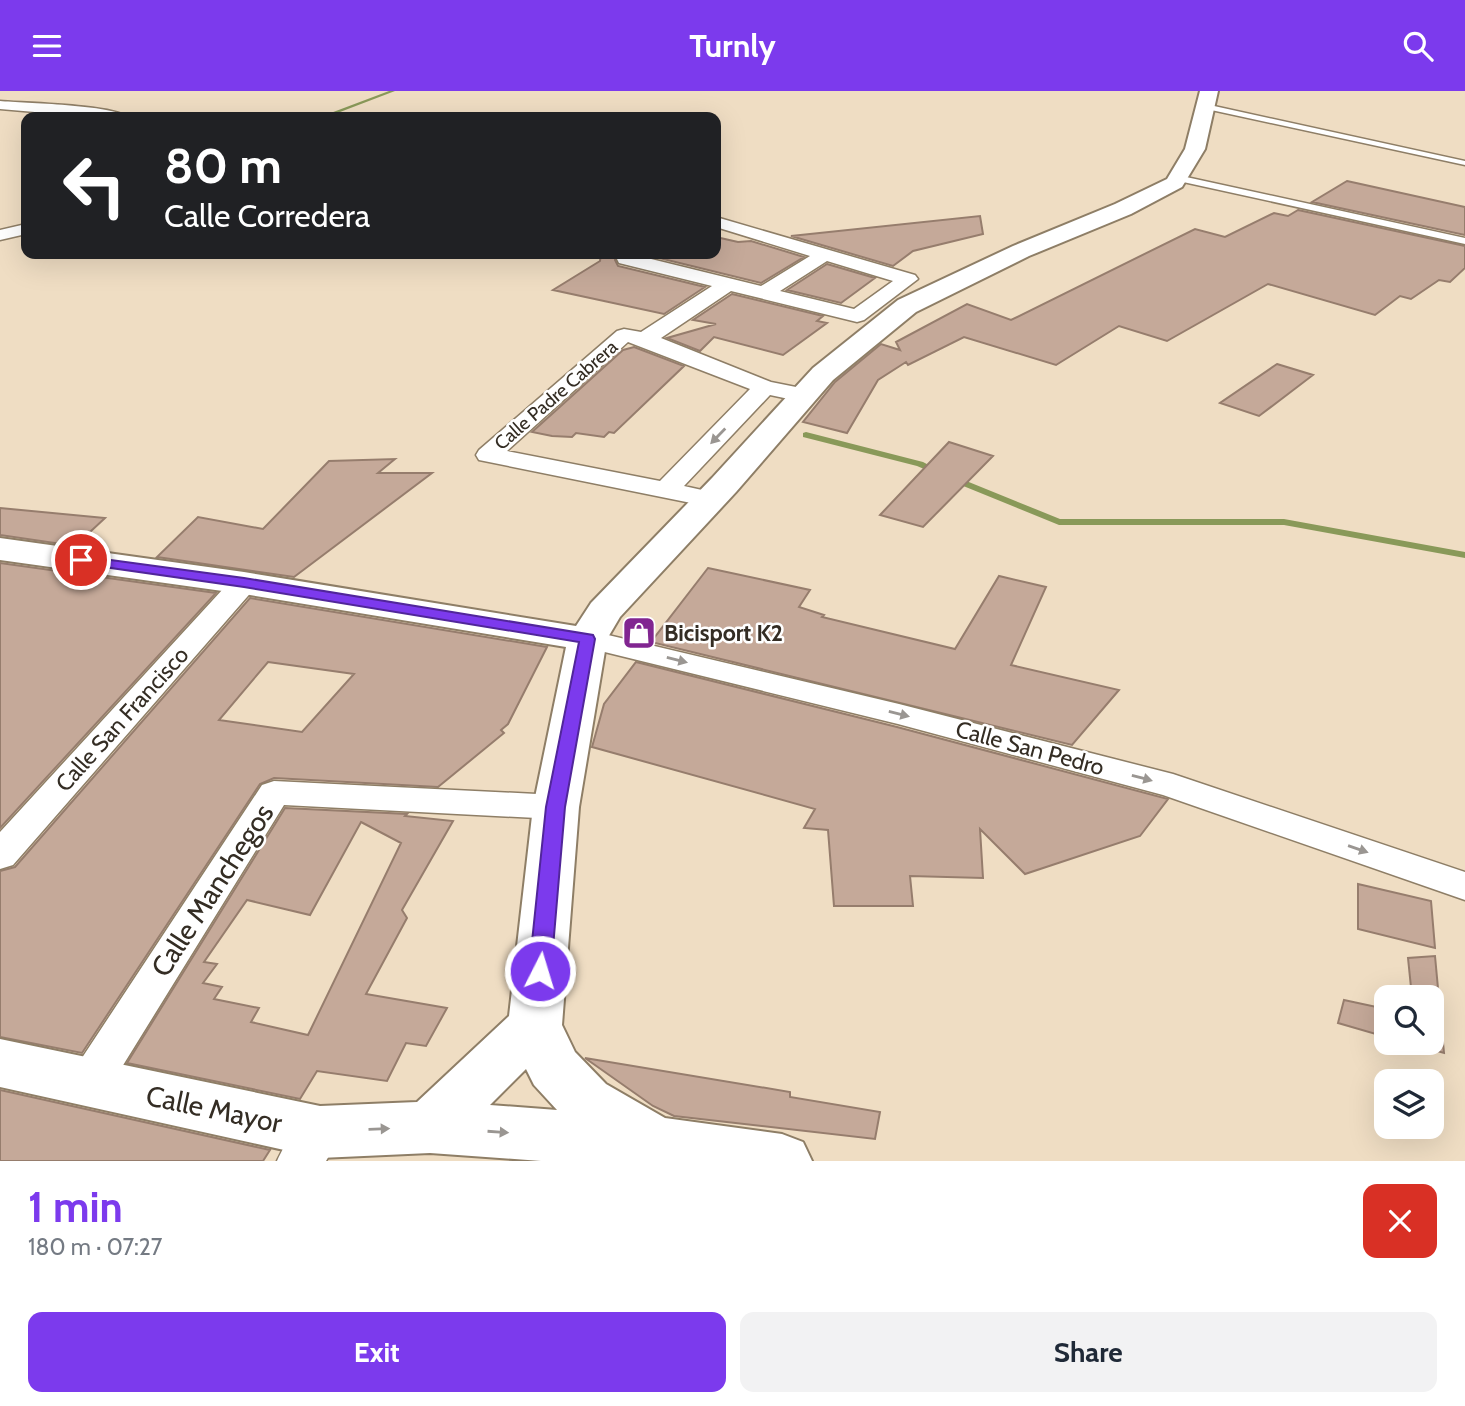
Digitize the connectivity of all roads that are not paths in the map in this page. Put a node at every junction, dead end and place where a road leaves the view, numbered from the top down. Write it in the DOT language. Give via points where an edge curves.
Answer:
graph roads {
  1 [pos="1207,99"];
  2 [pos="0,105"];
  3 [pos="86,112"];
  4 [pos="1465,163"];
  5 [pos="1177,179"];
  6 [pos="721,223"];
  7 [pos="21,230"];
  8 [pos="0,235"];
  9 [pos="1465,241"];
  10 [pos="825,254"];
  11 [pos="625,259"];
  12 [pos="728,284"];
  13 [pos="764,293"];
  14 [pos="635,337"];
  15 [pos="765,387"];
  16 [pos="803,395"];
  17 [pos="666,490"];
  18 [pos="711,499"];
  19 [pos="0,549"];
  20 [pos="244,583"];
  21 [pos="587,639"];
  22 [pos="556,807"];
  23 [pos="0,856"];
  24 [pos="1465,886"];
  25 [pos="535,1025"];
  26 [pos="0,1063"];
  27 [pos="89,1083"];
  28 [pos="430,1127"];
  29 [pos="655,1143"];
  30 [pos="310,1146"];
  31 [pos="782,1161"];
  1 -- 4 [label="lane"];
  1 -- 5 [label="main road" via="1195,149"];
  2 -- 3 [label="street"];
  5 -- 9 [label="lane"];
  5 -- 16 [label="main road" via="1123,209 907,306"];
  6 -- 10 [label="street"];
  7 -- 8 [label="street"];
  10 -- 13 [label="street"];
  10 -- 13 [label="street" via="908,279 857,316"];
  11 -- 12 [label="street"];
  12 -- 13 [label="street"];
  12 -- 14 [label="street, Calle Padre Cabrera"];
  14 -- 15 [label="street"];
  14 -- 17 [label="street, Calle Padre Cabrera" via="488,455"];
  15 -- 16 [label="street"];
  15 -- 17 [label="street, one-way"];
  16 -- 18 [label="main road"];
  17 -- 18 [label="street"];
  18 -- 21 [label="main road" via="604,611"];
  19 -- 20 [label="main road"];
  20 -- 21 [label="main road"];
  20 -- 23 [label="street, Calle San Francisco"];
  21 -- 22 [label="main road"];
  21 -- 24 [label="street, Calle San Pedro, one-way" via="1172,786"];
  22 -- 25 [label="main road"];
  22 -- 27 [label="street, Calle Manchegos" via="274,793"];
  25 -- 28 [label="main road"];
  25 -- 29 [label="main road" via="554,1068 586,1102"];
  26 -- 27 [label="main road, Calle Mayor"];
  27 -- 30 [label="main road, Calle Mayor"];
  28 -- 29 [label="main road, Calle Mayor, one-way"];
  30 -- 28 [label="main road, Calle Mayor, one-way"];
  29 -- 31 [label="main road, Calle Mayor"];
}
